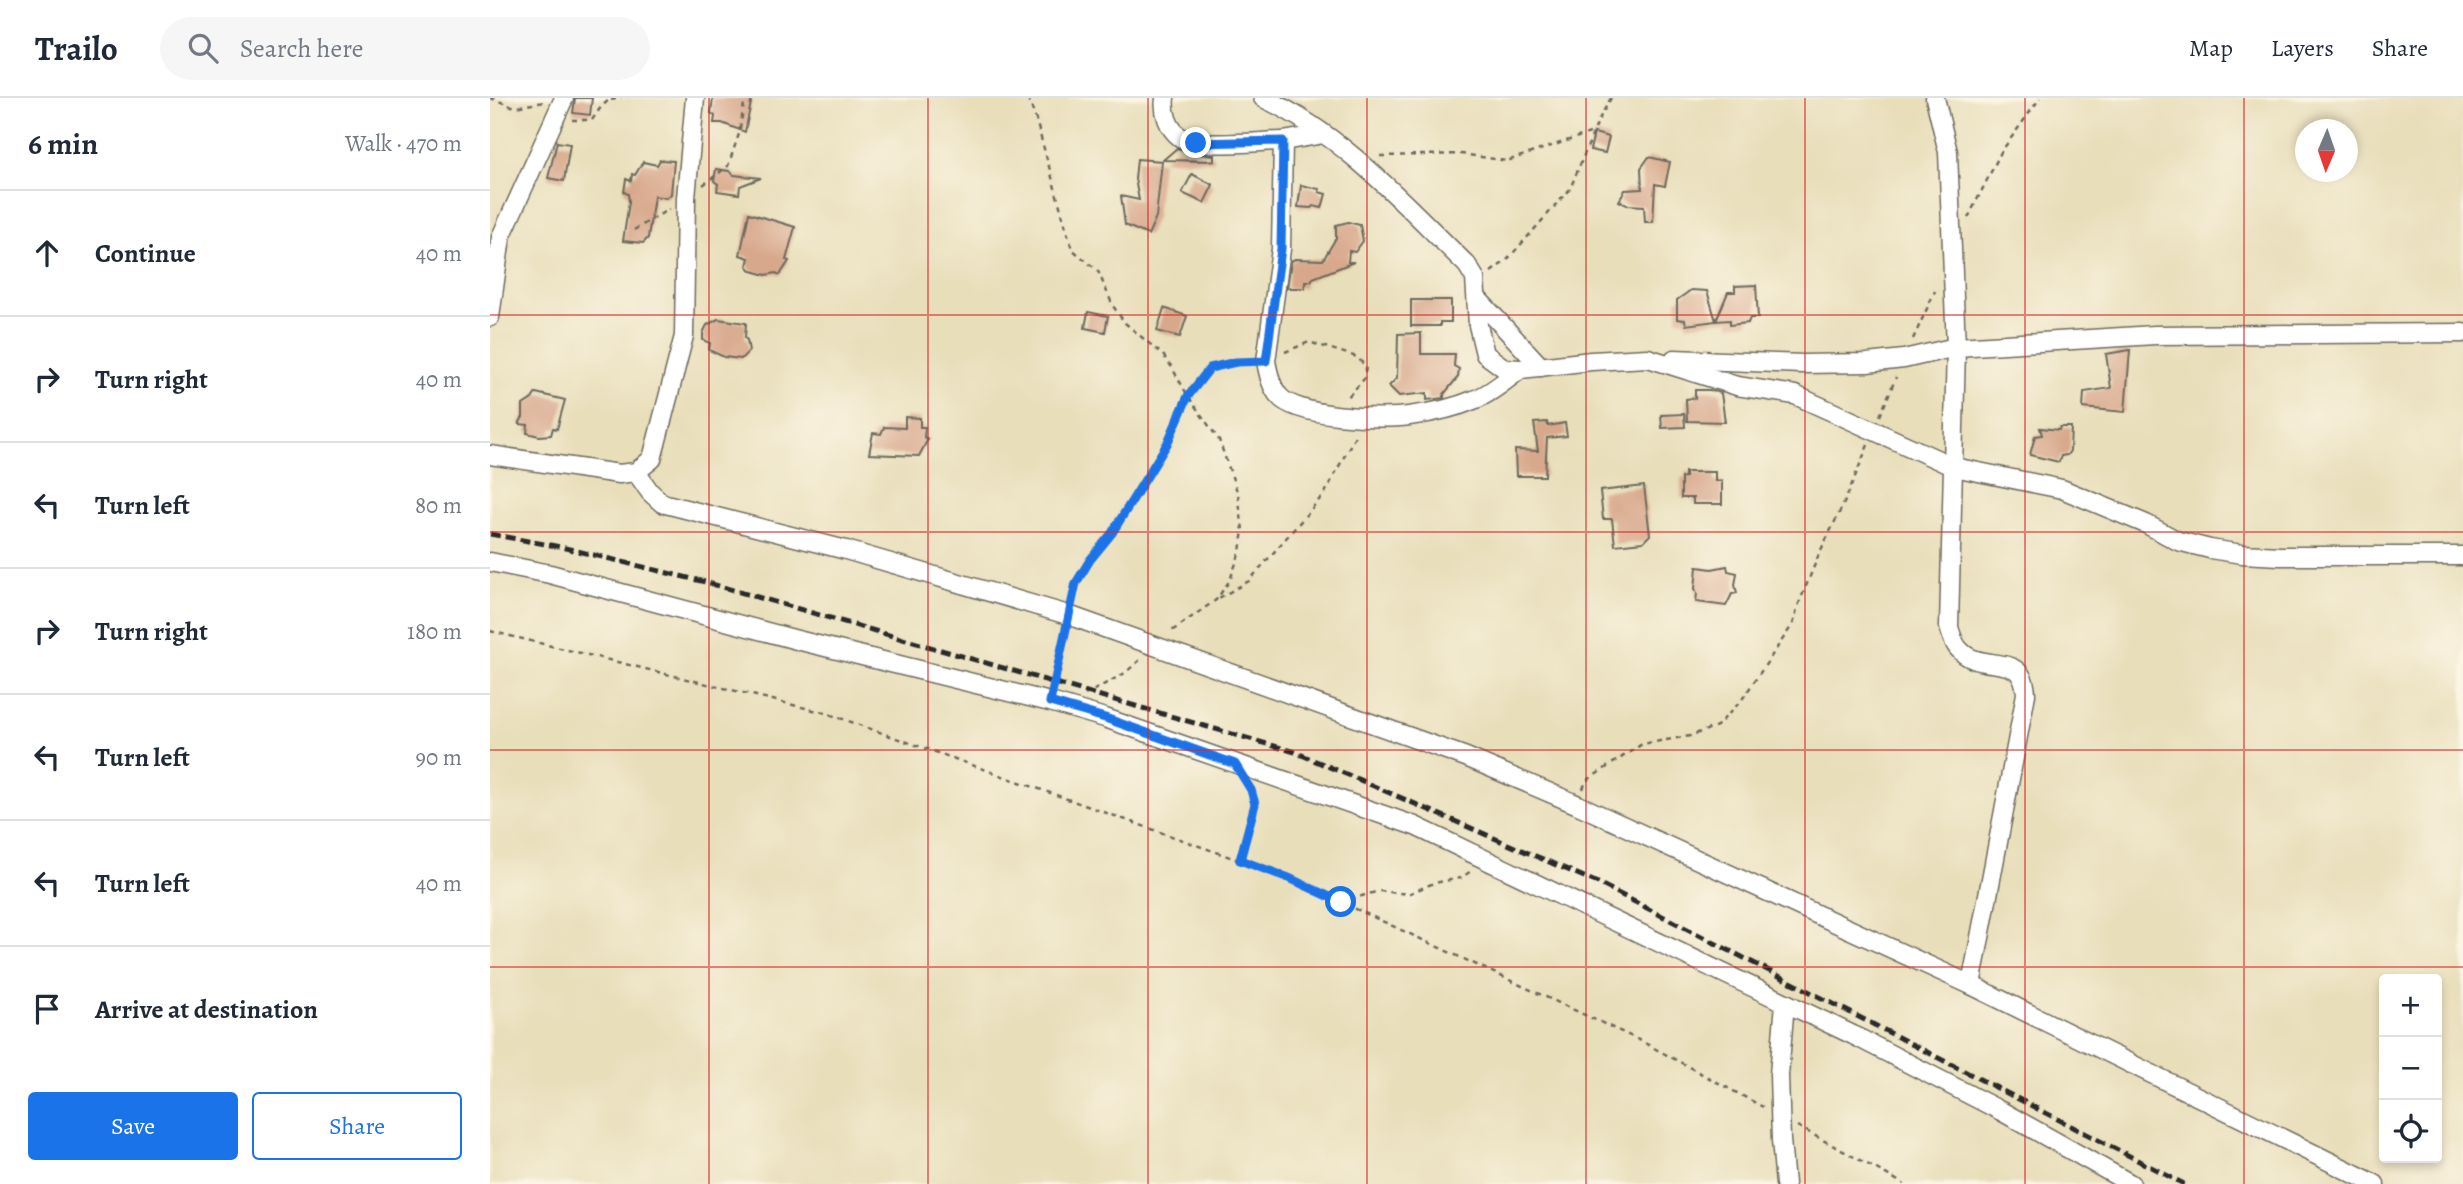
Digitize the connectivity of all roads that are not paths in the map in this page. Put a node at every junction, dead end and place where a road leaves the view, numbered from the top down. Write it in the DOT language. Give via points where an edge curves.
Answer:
graph roads {
  1 [pos="695,98"];
  2 [pos="1165,98"];
  3 [pos="1263,98"];
  4 [pos="1935,98"];
  5 [pos="556,100"];
  6 [pos="1324,134"];
  7 [pos="1283,141"];
  8 [pos="1477,298"];
  9 [pos="490,317"];
  10 [pos="2463,333"];
  11 [pos="1956,347"];
  12 [pos="1648,358"];
  13 [pos="1541,367"];
  14 [pos="1521,369"];
  15 [pos="490,456"];
  16 [pos="1954,467"];
  17 [pos="636,472"];
  18 [pos="2463,556"];
  19 [pos="490,562"];
  20 [pos="1971,985"];
  21 [pos="1785,1003"];
  22 [pos="1785,1184"];
  23 [pos="2131,1184"];
  24 [pos="2375,1184"];
  1 -- 17 [label="street" via="686,198 684,336 652,459"];
  2 -- 7 [label="street" via="1163,110 1181,139 1220,144"];
  3 -- 6 [label="street" via="1292,111"];
  4 -- 11 [label="street" via="1948,152"];
  5 -- 9 [label="street" via="555,119 501,237"];
  6 -- 7 [label="street"];
  6 -- 8 [label="street" via="1467,265 1475,278"];
  7 -- 14 [label="street" via="1281,249 1266,361 1278,395 1291,406 1332,415 1405,417 1479,399"];
  8 -- 13 [label="street"];
  8 -- 14 [label="street" via="1485,354 1504,368"];
  10 -- 11 [label="street" via="2155,335"];
  11 -- 12 [label="street" via="1867,363"];
  11 -- 16 [label="street"];
  12 -- 13 [label="street"];
  12 -- 16 [label="street" via="1737,386 1795,395"];
  13 -- 14 [label="street"];
  15 -- 17 [label="street" via="619,474"];
  16 -- 18 [label="street" via="2062,489 2178,541 2210,549 2280,556"];
  16 -- 20 [label="street" via="1949,627 1956,647 1966,655 2020,672 2026,694"];
  17 -- 20 [label="street" via="662,503 846,550 1068,615 1466,757"];
  19 -- 21 [label="street" via="1072,708 1415,826"];
  20 -- 24 [label="street"];
  21 -- 22 [label="street" via="1779,1075"];
  21 -- 23 [label="street" via="2001,1111"];
}
